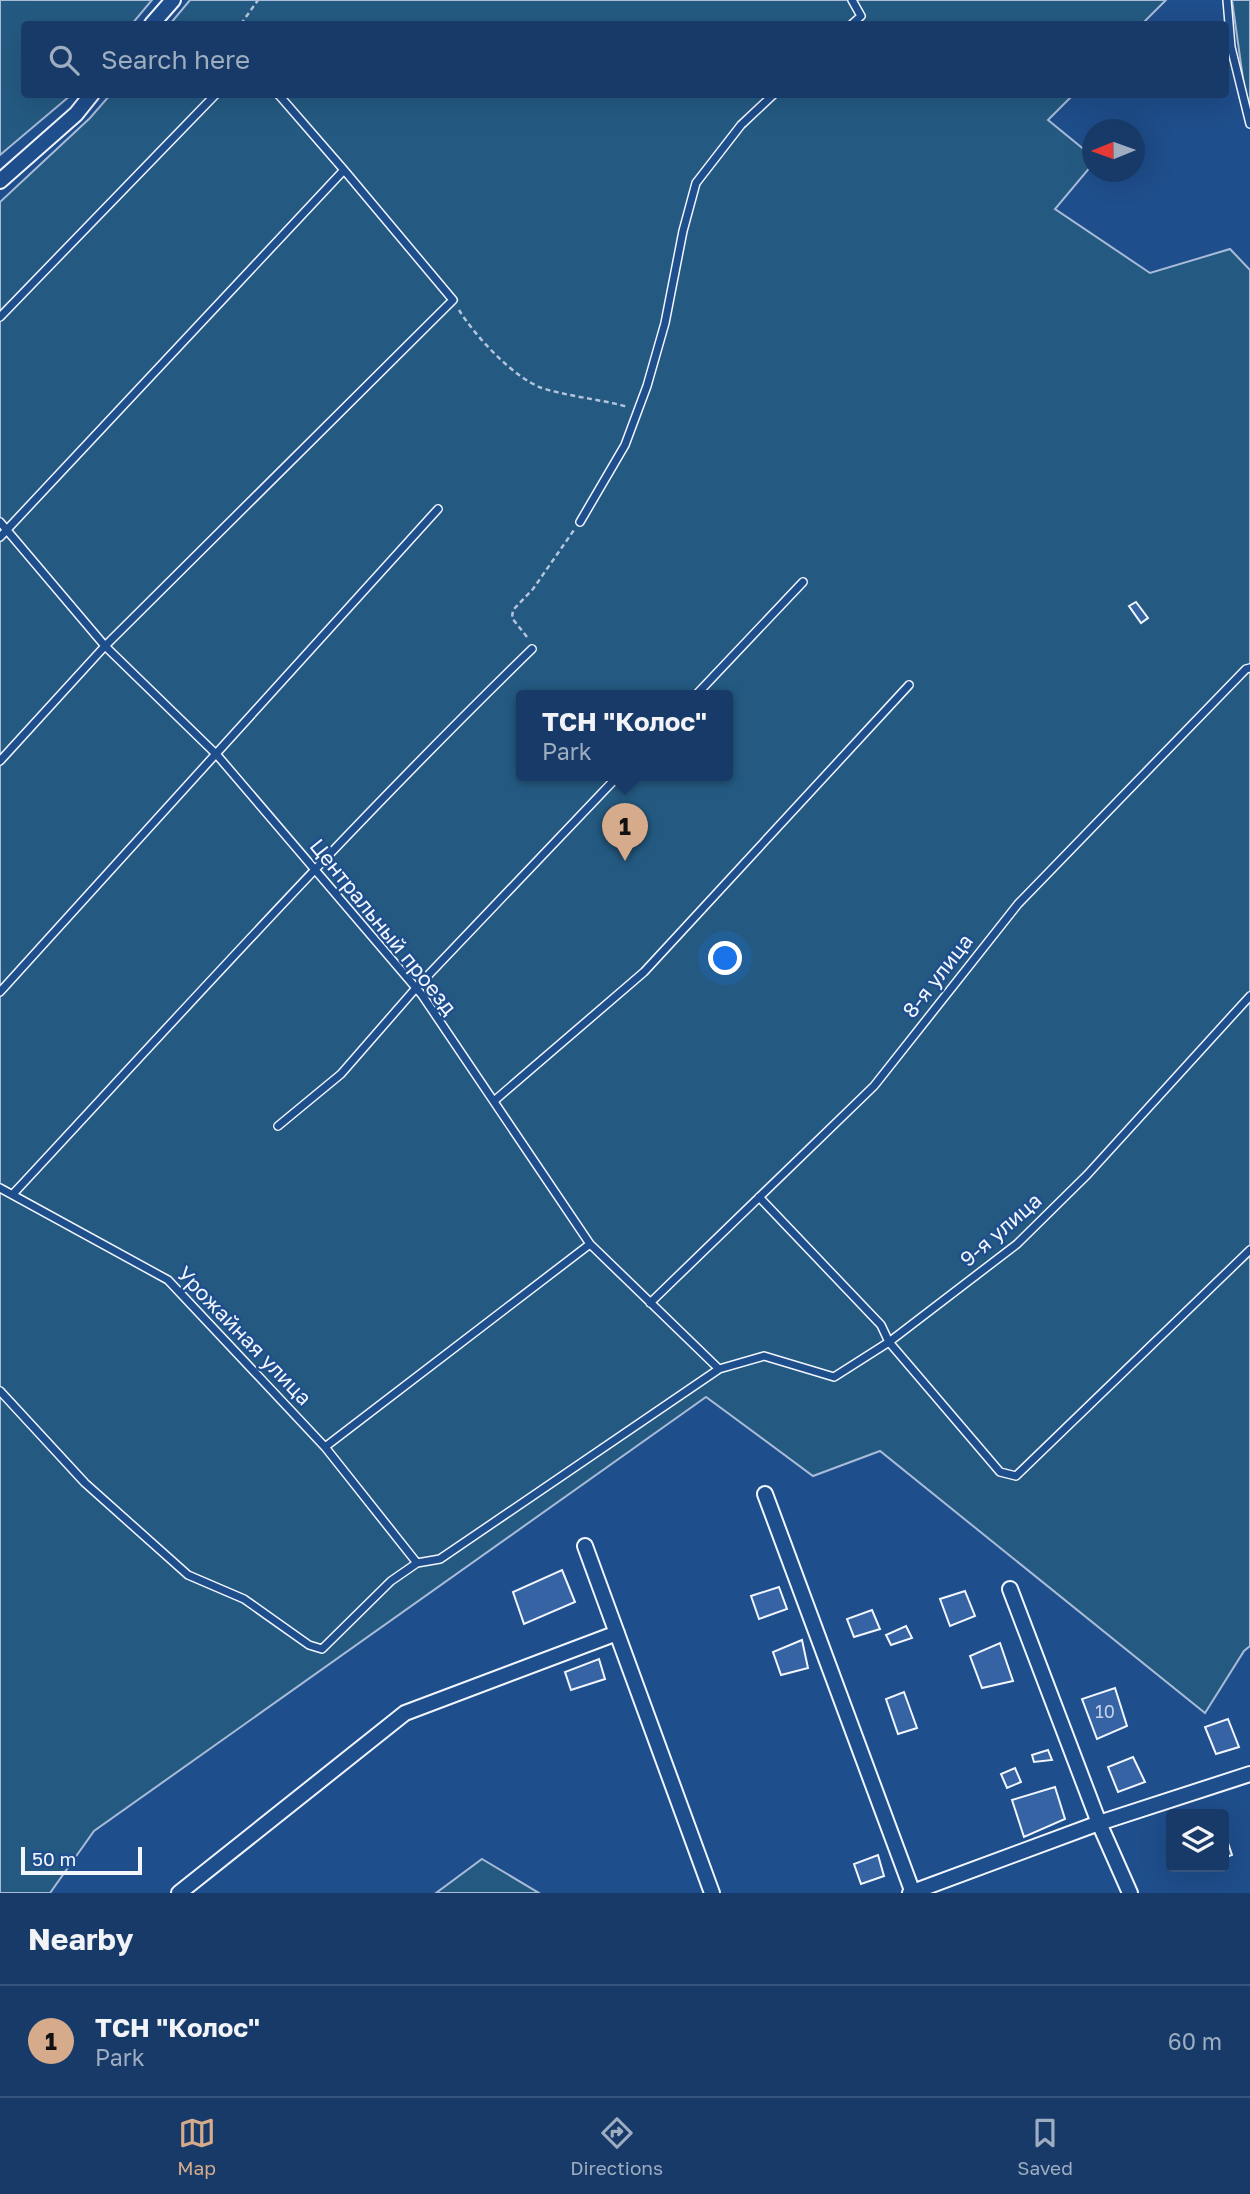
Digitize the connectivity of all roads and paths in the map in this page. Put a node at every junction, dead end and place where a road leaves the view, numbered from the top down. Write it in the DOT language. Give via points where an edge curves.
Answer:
graph roads {
  1 [pos="173,0"];
  2 [pos="258,0"];
  3 [pos="852,0"];
  4 [pos="1227,0"];
  5 [pos="155,21"];
  6 [pos="243,21"];
  7 [pos="855,21"];
  8 [pos="1229,21"];
  9 [pos="1229,24"];
  10 [pos="89,98"];
  11 [pos="212,98"];
  12 [pos="281,98"];
  13 [pos="770,98"];
  14 [pos="1250,124"];
  15 [pos="344,170"];
  16 [pos="0,181"];
  17 [pos="453,300"];
  18 [pos="0,317"];
  19 [pos="638,410"];
  20 [pos="438,509"];
  21 [pos="0,522"];
  22 [pos="580,522"];
  23 [pos="7,530"];
  24 [pos="0,537"];
  25 [pos="803,582"];
  26 [pos="105,646"];
  27 [pos="532,649"];
  28 [pos="1250,668"];
  29 [pos="909,685"];
  30 [pos="701,690"];
  31 [pos="216,755"];
  32 [pos="0,761"];
  33 [pos="613,781"];
  34 [pos="315,870"];
  35 [pos="416,988"];
  36 [pos="0,992"];
  37 [pos="1250,996"];
  38 [pos="494,1101"];
  39 [pos="278,1126"];
  40 [pos="0,1188"];
  41 [pos="13,1194"];
  42 [pos="759,1197"];
  43 [pos="590,1244"];
  44 [pos="1250,1250"];
  45 [pos="650,1303"];
  46 [pos="889,1342"];
  47 [pos="719,1369"];
  48 [pos="0,1391"];
  49 [pos="325,1447"];
  50 [pos="765,1494"];
  51 [pos="585,1546"];
  52 [pos="417,1563"];
  53 [pos="1010,1589"];
  54 [pos="617,1633"];
  55 [pos="1247,1775"];
  56 [pos="1250,1791"];
  57 [pos="1099,1823"];
  58 [pos="179,1893"];
  59 [pos="712,1893"];
  60 [pos="912,1893"];
  61 [pos="1130,1893"];
  1 -- 5 [label="street"];
  2 -- 6 [label="path"];
  3 -- 7 [label="lane" via="861,16"];
  4 -- 8 [label="lane"];
  9 -- 14 [label="lane"];
  10 -- 16 [label="street"];
  11 -- 18 [label="lane"];
  12 -- 15 [label="lane"];
  13 -- 19 [label="lane" via="741,125 696,183 665,323"];
  15 -- 17 [label="lane"];
  15 -- 23 [label="lane"];
  17 -- 19 [label="path" via="463,317 519,376 552,391"];
  17 -- 26 [label="lane"];
  19 -- 22 [label="lane" via="625,445"];
  20 -- 31 [label="lane"];
  21 -- 23 [label="lane, Центральный проезд"];
  22 -- 27 [label="path" via="511,614"];
  23 -- 24 [label="lane"];
  23 -- 26 [label="lane, Центральный проезд"];
  25 -- 30 [label="lane"];
  26 -- 31 [label="lane, Центральный проезд"];
  26 -- 32 [label="lane"];
  27 -- 34 [label="lane"];
  28 -- 42 [label="lane, 8-я улица" via="1017,904 874,1086"];
  29 -- 38 [label="lane" via="644,972"];
  31 -- 34 [label="lane, Центральный проезд"];
  31 -- 36 [label="lane"];
  33 -- 35 [label="lane"];
  34 -- 35 [label="lane, Центральный проезд"];
  34 -- 41 [label="lane"];
  35 -- 38 [label="lane, Центральный проезд"];
  35 -- 39 [label="lane" via="341,1074"];
  37 -- 46 [label="lane, 9-я улица" via="1087,1175 1017,1244"];
  38 -- 43 [label="lane, Центральный проезд"];
  40 -- 41 [label="lane, Урожайная улица"];
  41 -- 49 [label="lane, Урожайная улица" via="169,1279"];
  42 -- 45 [label="lane, 8-я улица"];
  42 -- 46 [label="lane" via="881,1325"];
  43 -- 45 [label="lane, Центральный проезд"];
  43 -- 49 [label="lane"];
  44 -- 46 [label="lane" via="1016,1476 1000,1472"];
  45 -- 47 [label="lane, Центральный проезд"];
  46 -- 47 [label="lane, 9-я улица" via="834,1377 764,1356"];
  47 -- 52 [label="lane, 9-я улица" via="440,1559"];
  48 -- 52 [label="lane, 9-я улица" via="85,1483 188,1575 244,1599 309,1644 322,1649 391,1581"];
  49 -- 52 [label="lane, Урожайная улица"];
  50 -- 60 [label="street"];
  51 -- 54 [label="street"];
  53 -- 57 [label="street"];
  54 -- 58 [label="street" via="405,1713"];
  54 -- 59 [label="street"];
  55 -- 56 [label="street"];
  55 -- 57 [label="street"];
  57 -- 60 [label="street"];
  57 -- 61 [label="street"];
}
